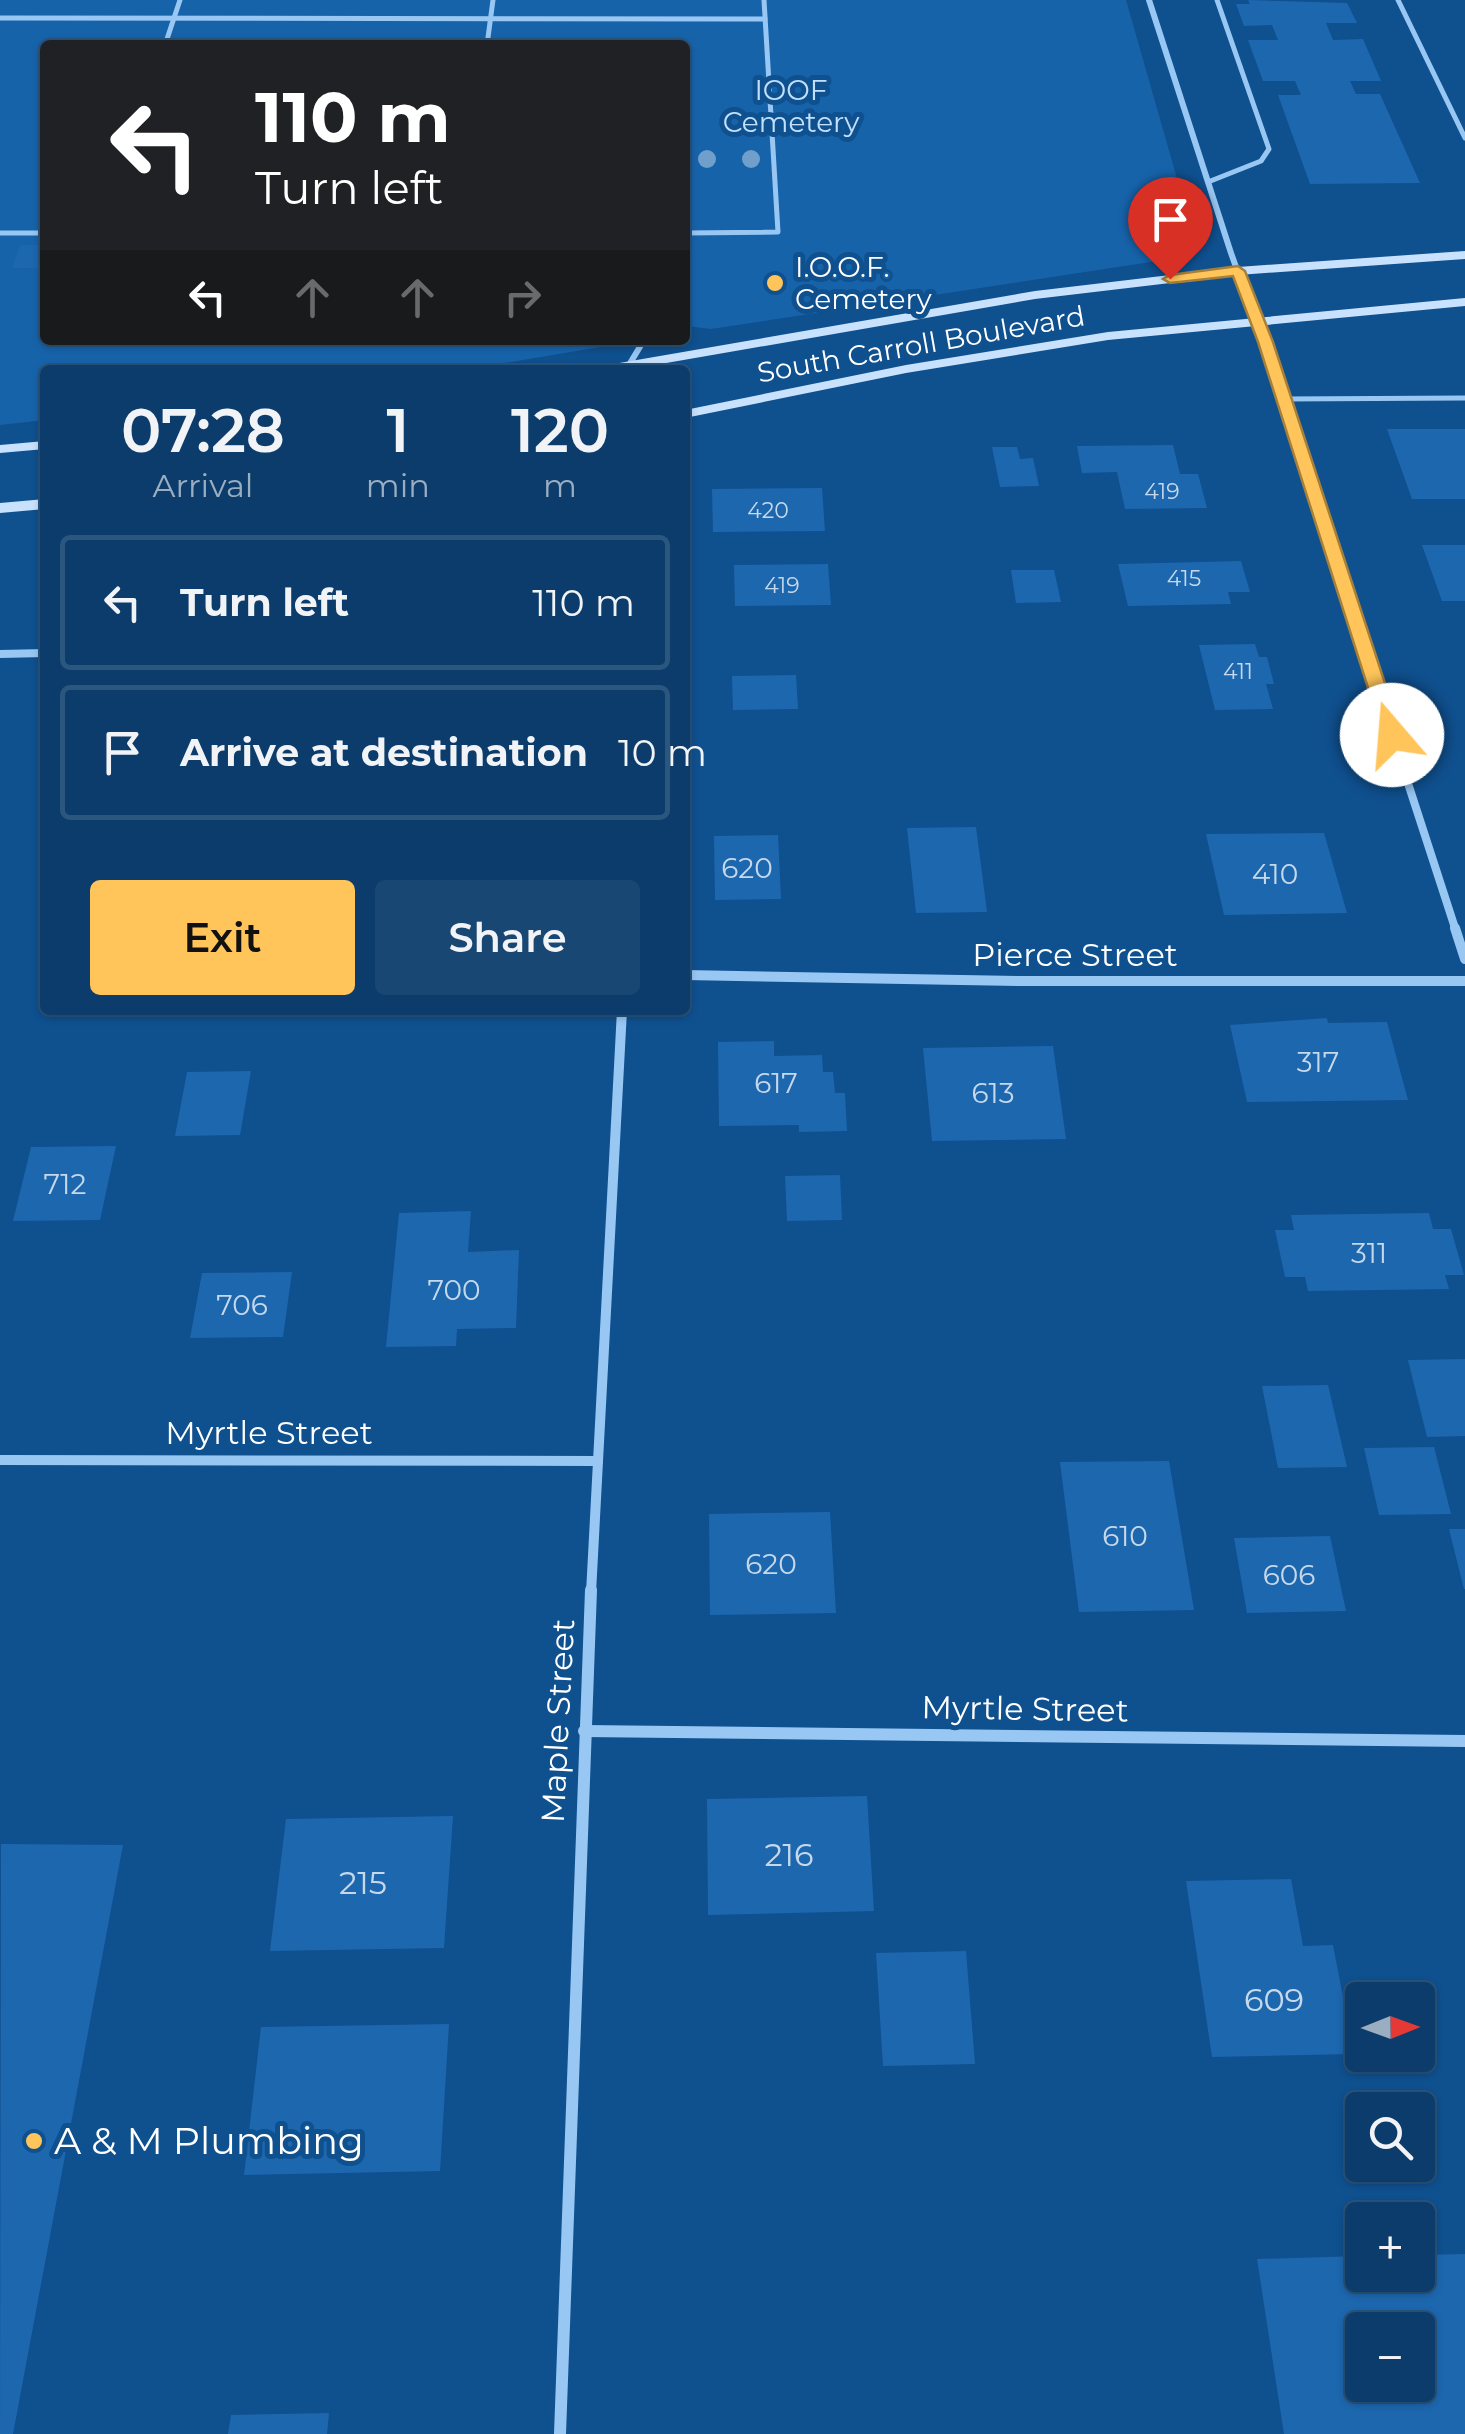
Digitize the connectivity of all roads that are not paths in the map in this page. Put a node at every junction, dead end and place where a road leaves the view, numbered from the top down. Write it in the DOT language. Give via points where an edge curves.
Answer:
graph roads {
  1 [pos="180,0"];
  2 [pos="494,0"];
  3 [pos="764,0"];
  4 [pos="1149,0"];
  5 [pos="1218,0"];
  6 [pos="1398,0"];
  7 [pos="0,18"];
  8 [pos="174,19"];
  9 [pos="490,19"];
  10 [pos="765,19"];
  11 [pos="167,40"];
  12 [pos="487,40"];
  13 [pos="1465,138"];
  14 [pos="1208,182"];
  15 [pos="0,232"];
  16 [pos="40,233"];
  17 [pos="690,233"];
  18 [pos="1465,254"];
  19 [pos="1238,271"];
  20 [pos="1465,302"];
  21 [pos="1257,320"];
  22 [pos="642,365"];
  23 [pos="1465,398"];
  24 [pos="1284,399"];
  25 [pos="690,413"];
  26 [pos="40,445"];
  27 [pos="0,449"];
  28 [pos="40,504"];
  29 [pos="0,508"];
  30 [pos="0,654"];
  31 [pos="40,654"];
  32 [pos="1465,959"];
  33 [pos="690,975"];
  34 [pos="1465,981"];
  35 [pos="622,1015"];
  36 [pos="0,1460"];
  37 [pos="598,1461"];
  38 [pos="584,1731"];
  39 [pos="1465,1741"];
  40 [pos="560,2434"];
  1 -- 8 [label="lane"];
  2 -- 9 [label="lane"];
  3 -- 10 [label="lane"];
  4 -- 14 [label="street"];
  5 -- 14 [label="lane" via="1268,150 1261,161"];
  6 -- 13 [label="lane"];
  7 -- 8 [label="lane"];
  8 -- 9 [label="lane"];
  8 -- 11 [label="lane"];
  9 -- 10 [label="lane"];
  9 -- 12 [label="lane"];
  10 -- 17 [label="lane" via="778,232"];
  14 -- 19 [label="street"];
  15 -- 16 [label="lane"];
  18 -- 19 [label="main road, South Carroll Boulevard"];
  19 -- 21 [label="street"];
  19 -- 22 [label="main road, South Carroll Boulevard" via="1035,295"];
  20 -- 21 [label="main road, South Carroll Boulevard"];
  21 -- 24 [label="street"];
  21 -- 25 [label="main road, South Carroll Boulevard" via="906,369"];
  23 -- 24 [label="lane"];
  24 -- 32 [label="street"];
  26 -- 27 [label="main road"];
  28 -- 29 [label="main road"];
  30 -- 31 [label="street"];
  33 -- 34 [label="street, Pierce Street"];
  35 -- 37 [label="street, Maple Street"];
  36 -- 37 [label="street, Myrtle Street"];
  37 -- 38 [label="street, Maple Street"];
  38 -- 39 [label="street, Myrtle Street"];
  38 -- 40 [label="street, Maple Street"];
}
